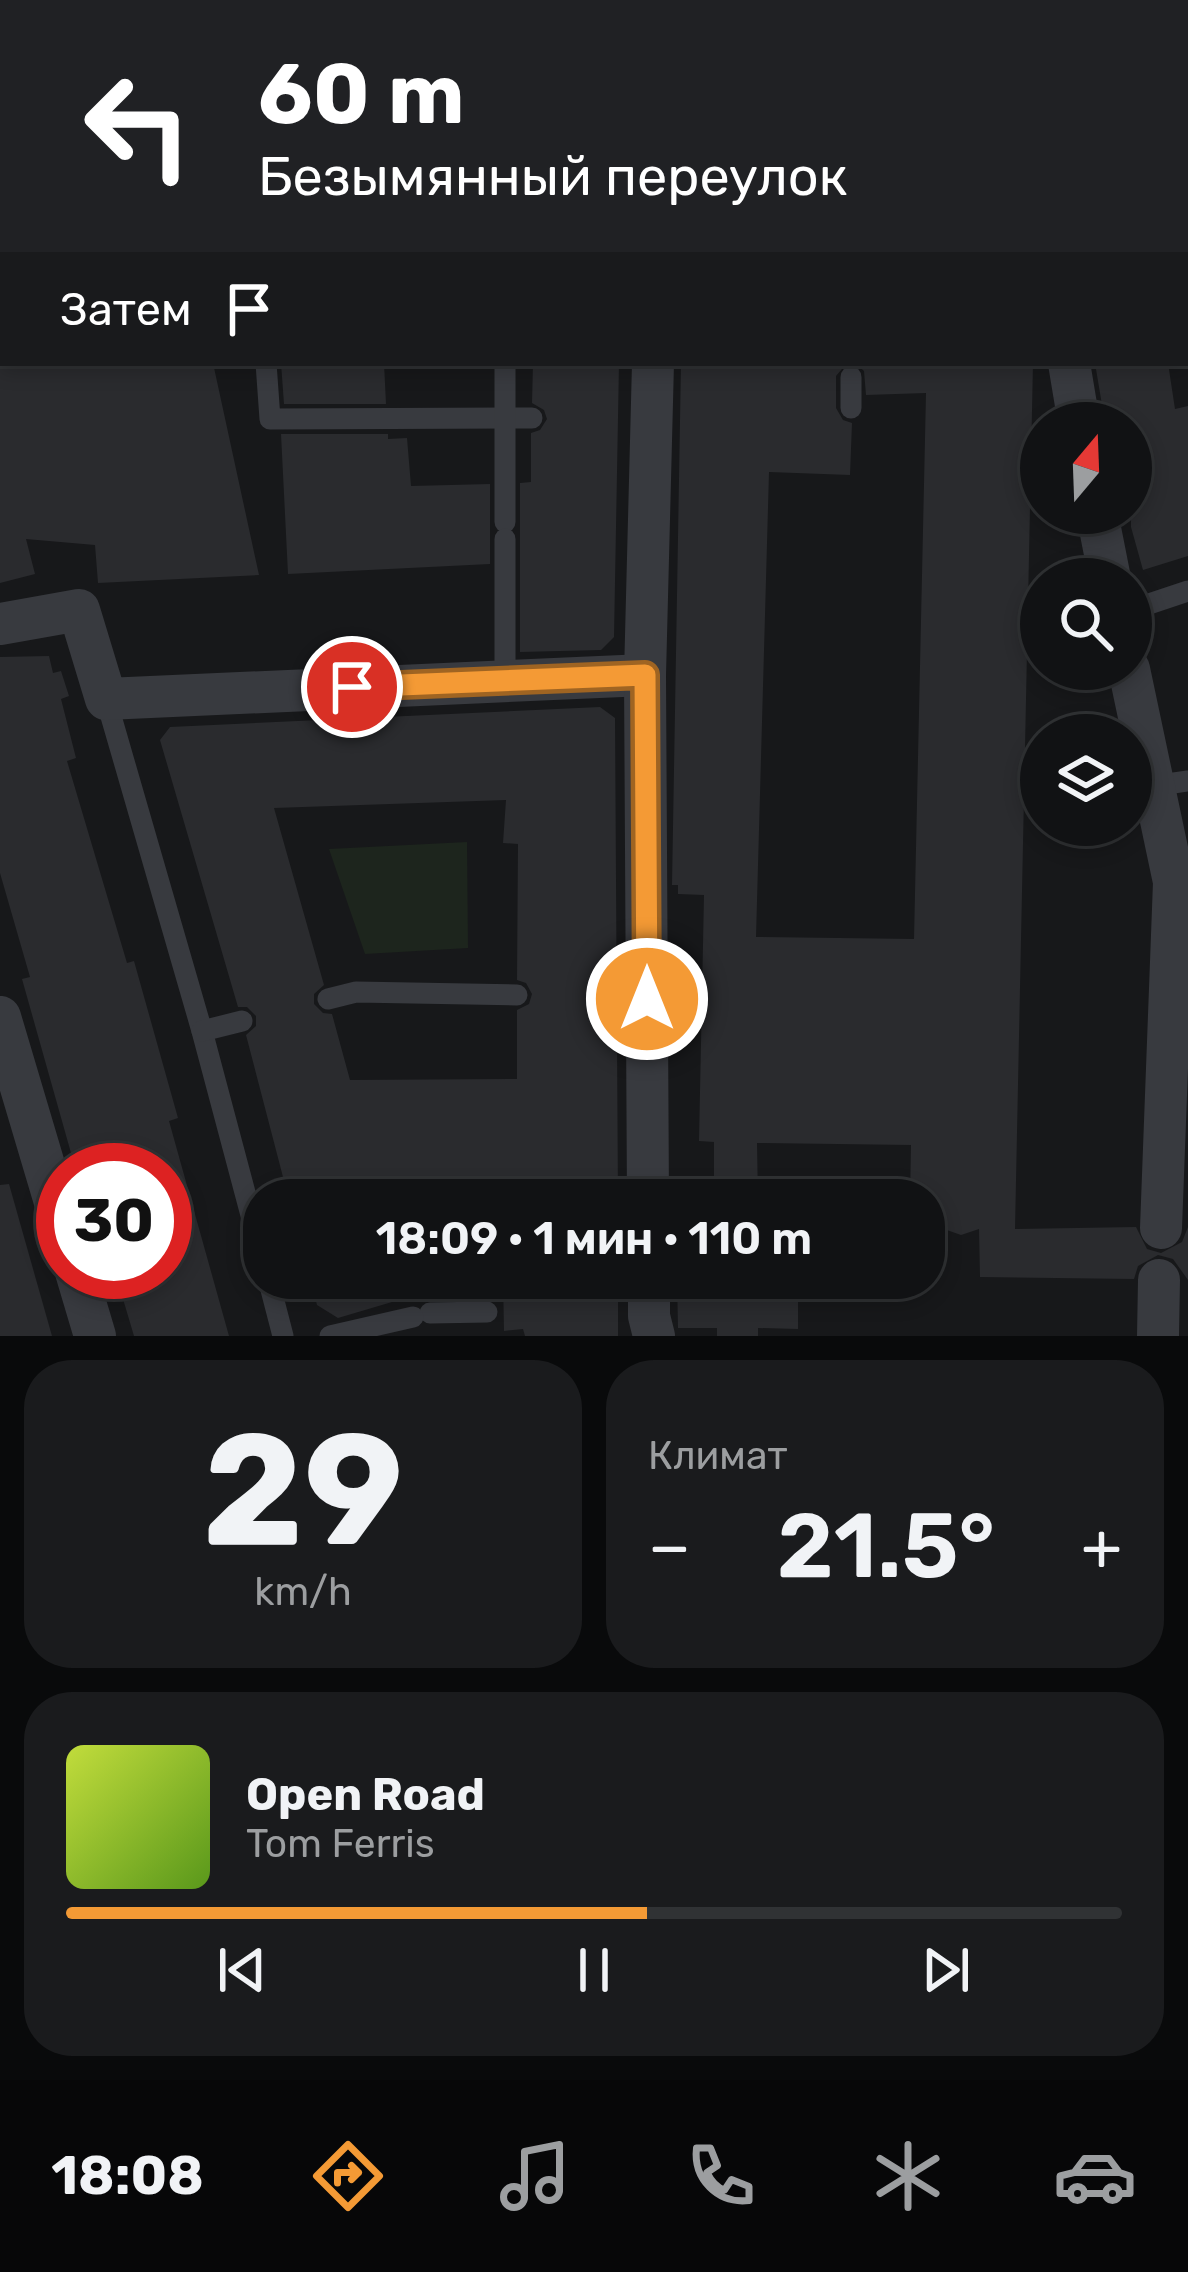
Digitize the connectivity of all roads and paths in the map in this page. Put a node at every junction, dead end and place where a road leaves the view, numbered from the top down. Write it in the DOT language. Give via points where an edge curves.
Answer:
graph roads {
  1 [pos="266,366"];
  2 [pos="506,366"];
  3 [pos="652,366"];
  4 [pos="1069,366"];
  5 [pos="851,377"];
  6 [pos="1075,402"];
  7 [pos="850,408"];
  8 [pos="506,418"];
  9 [pos="532,418"];
  10 [pos="1188,591"];
  11 [pos="1152,603"];
  12 [pos="0,625"];
  13 [pos="645,675"];
  14 [pos="505,680"];
  15 [pos="1137,690"];
  16 [pos="106,699"];
  17 [pos="1171,784"];
  18 [pos="517,995"];
  19 [pos="328,999"];
  20 [pos="0,1017"];
  21 [pos="242,1021"];
  22 [pos="202,1030"];
  23 [pos="37,1143"];
  24 [pos="647,1179"];
  25 [pos="243,1185"];
  26 [pos="1161,1228"];
  27 [pos="1159,1280"];
  28 [pos="84,1299"];
  29 [pos="273,1299"];
  30 [pos="649,1299"];
  31 [pos="488,1312"];
  32 [pos="95,1336"];
  33 [pos="283,1336"];
  34 [pos="331,1336"];
  35 [pos="654,1336"];
  36 [pos="1158,1336"];
  1 -- 8 [label="lane" via="270,419"];
  2 -- 8 [label="lane"];
  3 -- 13 [label="street" via="638,418"];
  4 -- 6 [label="street"];
  5 -- 7 [label="lane"];
  8 -- 9 [label="lane"];
  8 -- 14 [label="lane"];
  10 -- 11 [label="lane"];
  12 -- 16 [label="street" via="80,610"];
  13 -- 14 [label="street"];
  13 -- 24 [label="street" via="636,998"];
  14 -- 16 [label="street"];
  15 -- 17 [label="street"];
  16 -- 22 [label="lane"];
  17 -- 26 [label="street"];
  18 -- 19 [label="lane" via="356,992"];
  20 -- 23 [label="street"];
  21 -- 22 [label="lane"];
  22 -- 25 [label="lane"];
  27 -- 36 [label="street"];
  28 -- 32 [label="street"];
  29 -- 33 [label="lane"];
  30 -- 35 [label="street"];
  31 -- 34 [label="lane" via="422,1315"];
}
